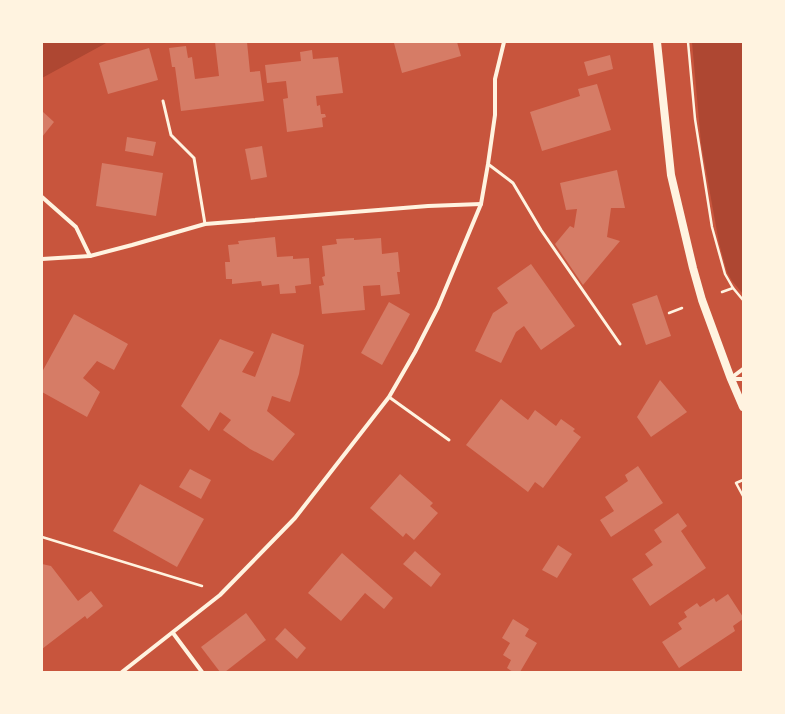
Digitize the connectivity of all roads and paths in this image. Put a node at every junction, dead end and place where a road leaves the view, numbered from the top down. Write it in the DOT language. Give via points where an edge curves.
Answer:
graph roads {
  1 [pos="504,42"];
  2 [pos="657,42"];
  3 [pos="688,42"];
  4 [pos="163,101"];
  5 [pos="488,164"];
  6 [pos="42,197"];
  7 [pos="481,204"];
  8 [pos="205,224"];
  9 [pos="90,256"];
  10 [pos="42,259"];
  11 [pos="743,300"];
  12 [pos="620,344"];
  13 [pos="743,369"];
  14 [pos="731,379"];
  15 [pos="743,379"];
  16 [pos="389,398"];
  17 [pos="743,407"];
  18 [pos="449,440"];
  19 [pos="743,480"];
  20 [pos="743,496"];
  21 [pos="42,537"];
  22 [pos="220,596"];
  23 [pos="173,633"];
  24 [pos="122,672"];
  25 [pos="202,672"];
  1 -- 5 [label="street" via="495,79 495,115"];
  2 -- 14 [label="main road" via="671,175 696,280"];
  3 -- 11 [label="path" via="695,119 712,227 724,274"];
  4 -- 8 [label="lane" via="171,135 194,158"];
  5 -- 7 [label="street"];
  5 -- 12 [label="lane" via="513,183 541,230"];
  6 -- 9 [label="street" via="76,227"];
  7 -- 8 [label="street"];
  7 -- 16 [label="street" via="438,307"];
  8 -- 9 [label="street"];
  9 -- 10 [label="street"];
  13 -- 14 [label="street"];
  14 -- 15 [label="street"];
  14 -- 17 [label="main road"];
  16 -- 18 [label="lane"];
  16 -- 22 [label="street" via="295,518"];
  19 -- 20 [label="path" via="736,483"];
  21 -- 22 [label="path" via="199,584"];
  22 -- 23 [label="street"];
  23 -- 24 [label="street"];
  23 -- 25 [label="street"];
}
